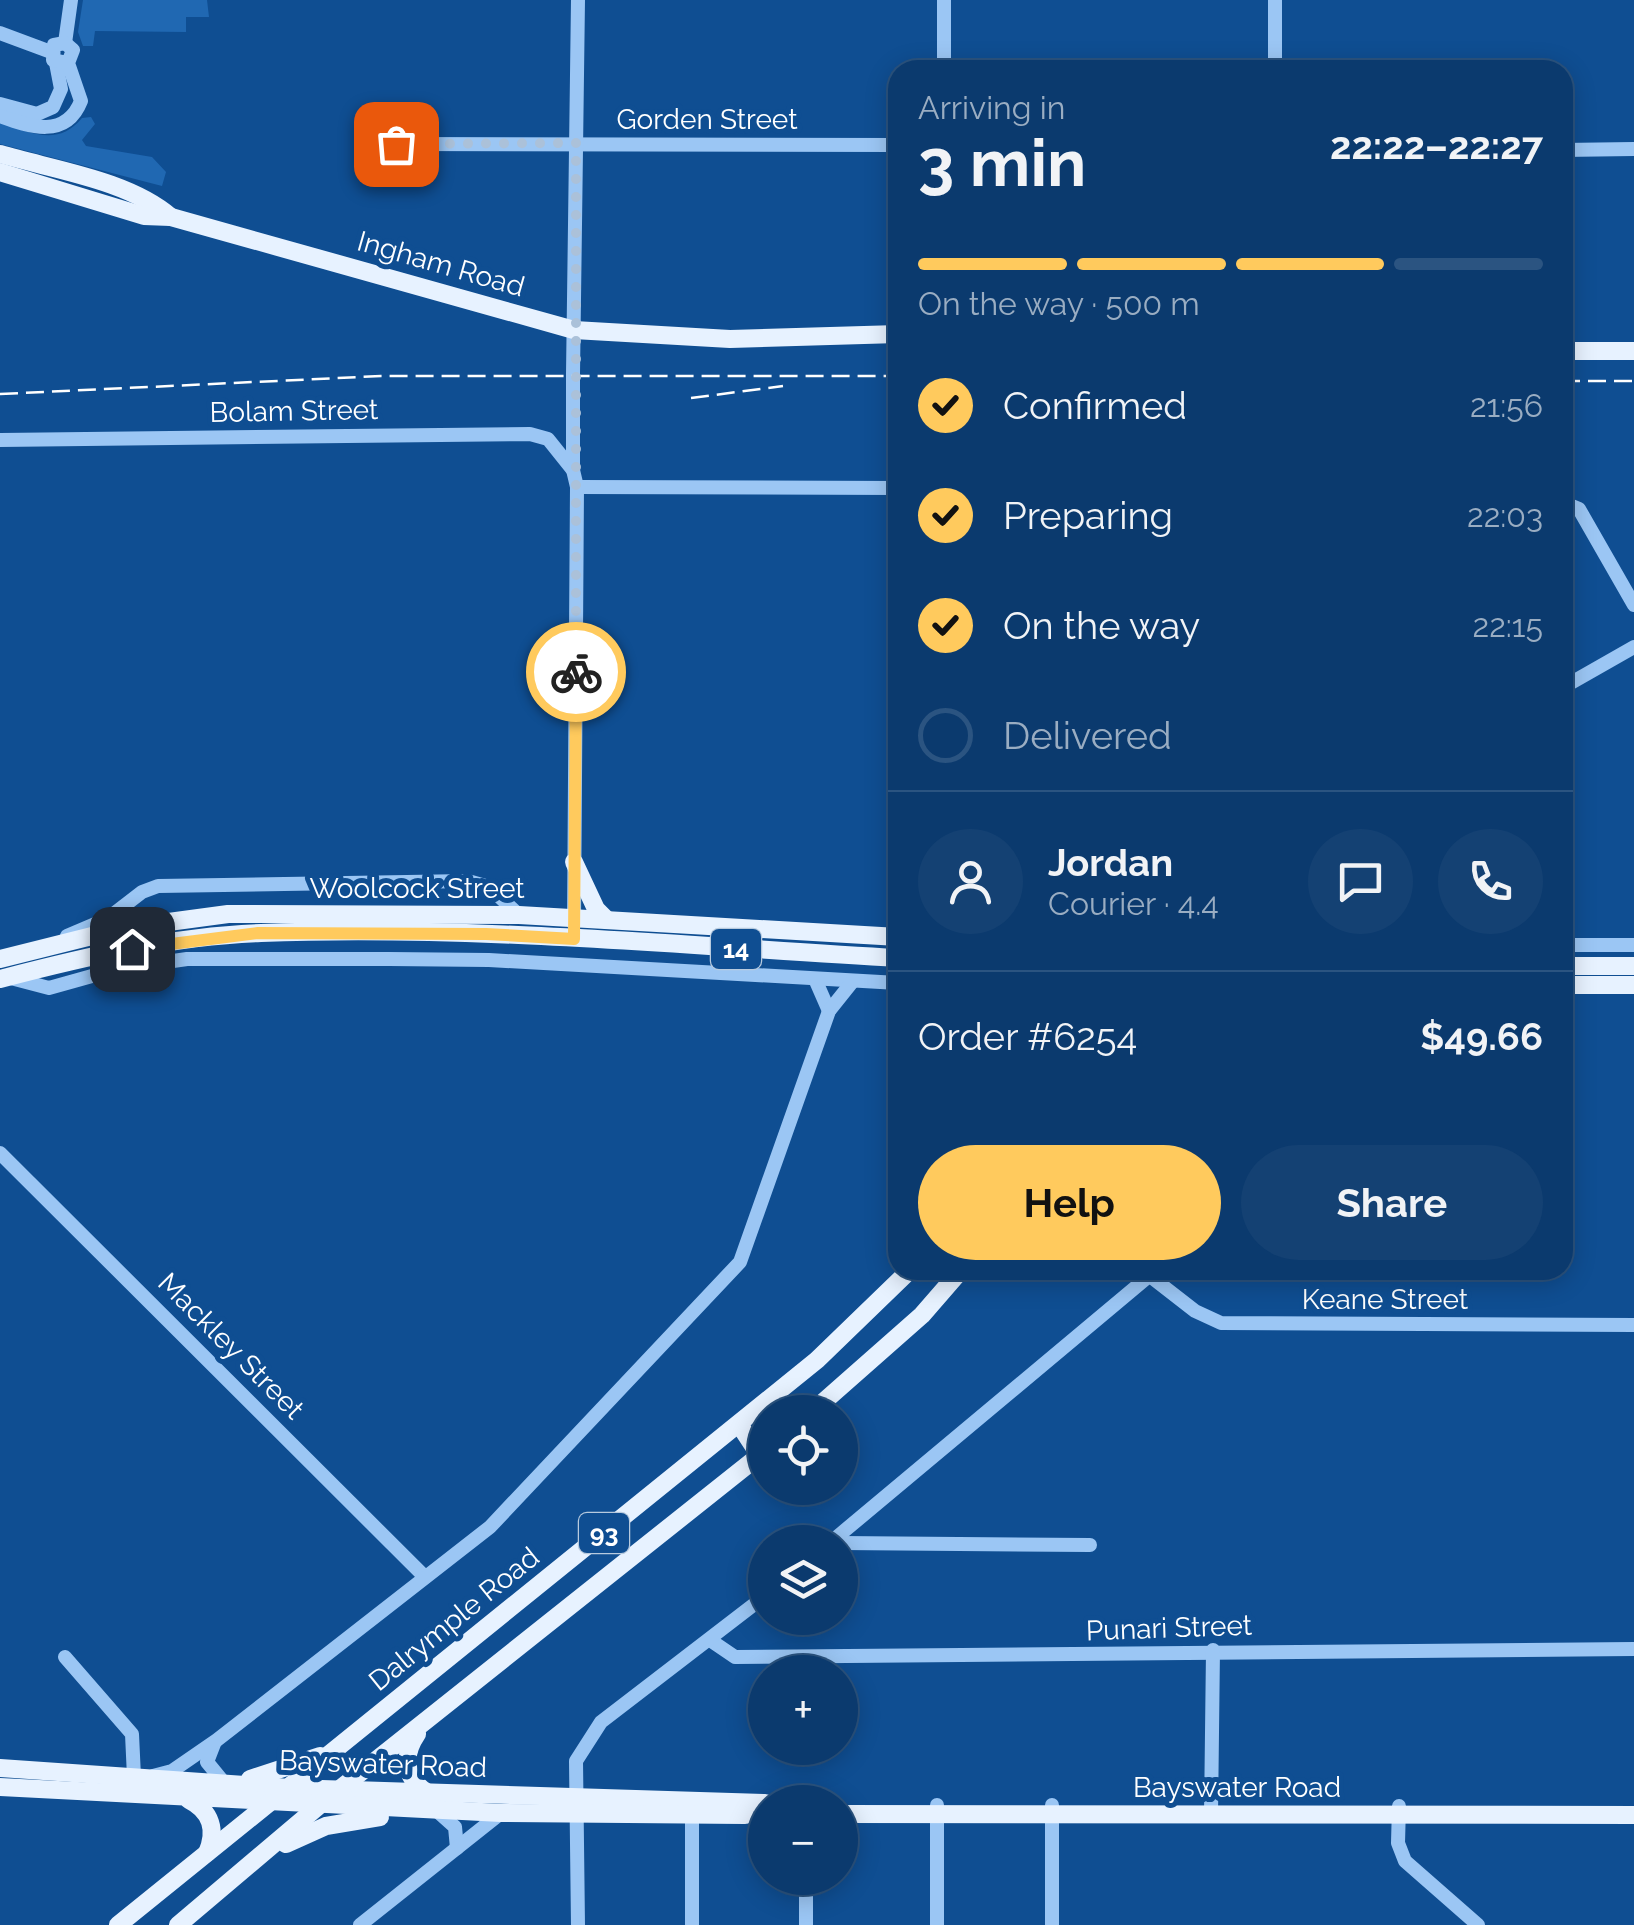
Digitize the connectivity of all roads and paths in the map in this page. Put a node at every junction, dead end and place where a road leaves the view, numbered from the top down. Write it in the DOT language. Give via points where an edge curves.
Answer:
graph roads {
  1 [pos="71,0"];
  2 [pos="578,0"];
  3 [pos="944,0"];
  4 [pos="1275,0"];
  5 [pos="0,33"];
  6 [pos="58,59"];
  7 [pos="944,60"];
  8 [pos="1274,60"];
  9 [pos="0,104"];
  10 [pos="0,116"];
  11 [pos="576,143"];
  12 [pos="396,144"];
  13 [pos="888,145"];
  14 [pos="1573,150"];
  15 [pos="1634,150"];
  16 [pos="0,154"];
  17 [pos="0,172"];
  18 [pos="171,217"];
  19 [pos="574,330"];
  20 [pos="888,337"];
  21 [pos="1573,342"];
  22 [pos="1634,342"];
  23 [pos="1573,351"];
  24 [pos="1634,351"];
  25 [pos="0,440"];
  26 [pos="572,470"];
  27 [pos="577,487"];
  28 [pos="888,488"];
  29 [pos="1573,507"];
  30 [pos="1634,605"];
  31 [pos="1634,647"];
  32 [pos="1573,682"];
  33 [pos="574,862"];
  34 [pos="519,915"];
  35 [pos="574,918"];
  36 [pos="607,920"];
  37 [pos="888,937"];
  38 [pos="574,939"];
  39 [pos="52,943"];
  40 [pos="1573,945"];
  41 [pos="1634,946"];
  42 [pos="888,957"];
  43 [pos="0,959"];
  44 [pos="1573,966"];
  45 [pos="1634,966"];
  46 [pos="4,978"];
  47 [pos="815,978"];
  48 [pos="853,981"];
  49 [pos="888,983"];
  50 [pos="1573,985"];
  51 [pos="1634,985"];
  52 [pos="829,1012"];
  53 [pos="0,1153"];
  54 [pos="900,1280"];
  55 [pos="952,1280"];
  56 [pos="1145,1280"];
  57 [pos="1161,1280"];
  58 [pos="1634,1325"];
  59 [pos="831,1395"];
  60 [pos="739,1424"];
  61 [pos="748,1435"];
  62 [pos="748,1464"];
  63 [pos="851,1525"];
  64 [pos="858,1544"];
  65 [pos="1090,1545"];
  66 [pos="425,1577"];
  67 [pos="748,1610"];
  68 [pos="710,1640"];
  69 [pos="1634,1649"];
  70 [pos="1213,1650"];
  71 [pos="65,1657"];
  72 [pos="418,1728"];
  73 [pos="217,1740"];
  74 [pos="338,1748"];
  75 [pos="0,1768"];
  76 [pos="142,1777"];
  77 [pos="225,1784"];
  78 [pos="0,1786"];
  79 [pos="300,1788"];
  80 [pos="341,1788"];
  81 [pos="188,1799"];
  82 [pos="432,1801"];
  83 [pos="271,1802"];
  84 [pos="321,1804"];
  85 [pos="748,1805"];
  86 [pos="858,1805"];
  87 [pos="1634,1806"];
  88 [pos="402,1807"];
  89 [pos="576,1807"];
  90 [pos="692,1809"];
  91 [pos="937,1809"];
  92 [pos="1052,1809"];
  93 [pos="1210,1810"];
  94 [pos="1399,1810"];
  95 [pos="501,1813"];
  96 [pos="748,1813"];
  97 [pos="858,1813"];
  98 [pos="1634,1815"];
  99 [pos="457,1848"];
  100 [pos="207,1853"];
  101 [pos="256,1860"];
  102 [pos="806,1895"];
  103 [pos="118,1925"];
  104 [pos="178,1925"];
  105 [pos="360,1925"];
  106 [pos="578,1925"];
  107 [pos="692,1925"];
  108 [pos="806,1925"];
  109 [pos="938,1925"];
  110 [pos="1052,1925"];
  111 [pos="1478,1925"];
  1 -- 6 [label="street" via="65,42 54,45"];
  2 -- 11 [label="street"];
  3 -- 7 [label="street"];
  4 -- 8 [label="street"];
  5 -- 6 [label="street"];
  6 -- 9 [label="street" via="61,90 53,107 37,114"];
  6 -- 10 [label="street" via="81,95 70,118 39,128"];
  11 -- 12 [label="street, Gorden Street"];
  11 -- 13 [label="street, Gorden Street"];
  11 -- 19 [label="street"];
  14 -- 15 [label="street"];
  16 -- 18 [label="main road, Ingham Road" via="108,186 156,204"];
  17 -- 18 [label="main road, Ingham Road" via="144,216"];
  18 -- 19 [label="main road, Ingham Road"];
  19 -- 20 [label="main road, Ingham Road" via="653,337"];
  19 -- 26 [label="street"];
  21 -- 22 [label="main road"];
  23 -- 24 [label="main road"];
  25 -- 26 [label="street, Bolam Street" via="530,434 548,439"];
  26 -- 27 [label="street"];
  27 -- 28 [label="street"];
  27 -- 33 [label="street"];
  29 -- 30 [label="street"];
  31 -- 32 [label="street"];
  33 -- 35 [label="street"];
  33 -- 36 [label="main road"];
  34 -- 35 [label="main road, Woolcock Street / 14"];
  34 -- 39 [label="main road, Woolcock Street / 14" via="228,914"];
  34 -- 39 [label="street" via="490,887 468,881 216,882 150,888 107,920"];
  35 -- 36 [label="main road, Woolcock Street / 14"];
  35 -- 38 [label="street"];
  36 -- 37 [label="main road, Woolcock Street / 14"];
  38 -- 42 [label="main road, Woolcock Street / 14"];
  38 -- 46 [label="main road, Woolcock Street / 14" via="258,933 132,949"];
  39 -- 43 [label="main road, Woolcock Street / 14"];
  40 -- 41 [label="street"];
  44 -- 45 [label="main road"];
  46 -- 47 [label="street" via="49,988 150,963 262,958 489,960"];
  47 -- 48 [label="street"];
  47 -- 52 [label="street"];
  48 -- 49 [label="street"];
  48 -- 52 [label="street"];
  50 -- 51 [label="main road"];
  52 -- 66 [label="street" via="740,1262 490,1527"];
  53 -- 66 [label="street, Mackley Street"];
  54 -- 60 [label="main road, Dalrymple Road / 93"];
  55 -- 59 [label="main road"];
  56 -- 63 [label="street"];
  57 -- 58 [label="street, Keane Street" via="1195,1312 1221,1323"];
  60 -- 61 [label="main road"];
  60 -- 74 [label="main road, Dalrymple Road / 93"];
  62 -- 72 [label="main road, 93"];
  64 -- 65 [label="street"];
  66 -- 73 [label="street"];
  67 -- 68 [label="street"];
  68 -- 70 [label="street, Punari Street" via="735,1657"];
  68 -- 89 [label="street" via="594,1729 576,1762"];
  69 -- 70 [label="street, Punari Street"];
  70 -- 93 [label="street"];
  71 -- 76 [label="street" via="132,1734"];
  72 -- 80 [label="main road, 93"];
  72 -- 82 [label="main road" via="406,1763"];
  73 -- 76 [label="street" via="172,1770"];
  73 -- 77 [label="street" via="207,1762"];
  74 -- 77 [label="main road"];
  74 -- 79 [label="main road, Dalrymple Road / 93"];
  75 -- 76 [label="main road, Bayswater Road"];
  76 -- 77 [label="main road, Bayswater Road"];
  77 -- 79 [label="main road, Bayswater Road"];
  78 -- 81 [label="main road, Bayswater Road"];
  79 -- 80 [label="main road, Bayswater Road"];
  79 -- 83 [label="main road, Dalrymple Road / 93"];
  79 -- 84 [label="main road"];
  80 -- 82 [label="main road, Bayswater Road"];
  80 -- 84 [label="main road, 93"];
  81 -- 83 [label="main road, Bayswater Road"];
  81 -- 100 [label="main road" via="210,1820"];
  82 -- 88 [label="main road, Bayswater Road"];
  82 -- 89 [label="main road, Bayswater Road"];
  82 -- 95 [label="main road, Bayswater Road"];
  82 -- 99 [label="street" via="453,1824"];
  83 -- 84 [label="main road, Bayswater Road"];
  83 -- 100 [label="main road, Dalrymple Road / 93"];
  84 -- 88 [label="main road, Bayswater Road"];
  84 -- 101 [label="main road, 93"];
  85 -- 90 [label="main road, Bayswater Road"];
  86 -- 91 [label="main road, Bayswater Road"];
  87 -- 94 [label="main road, Bayswater Road"];
  88 -- 101 [label="main road" via="392,1816 326,1826"];
  89 -- 90 [label="main road, Bayswater Road"];
  89 -- 95 [label="main road, Bayswater Road"];
  89 -- 106 [label="street"];
  90 -- 96 [label="main road, Bayswater Road"];
  90 -- 107 [label="street"];
  91 -- 92 [label="main road, Bayswater Road"];
  91 -- 97 [label="main road, Bayswater Road"];
  91 -- 109 [label="street"];
  92 -- 93 [label="main road, Bayswater Road"];
  92 -- 110 [label="street"];
  93 -- 94 [label="main road, Bayswater Road"];
  94 -- 98 [label="main road, Bayswater Road"];
  94 -- 111 [label="street" via="1405,1861"];
  95 -- 99 [label="street"];
  99 -- 105 [label="street"];
  100 -- 103 [label="main road, Dalrymple Road / 93"];
  101 -- 104 [label="main road, 93"];
  102 -- 108 [label="street"];
}
